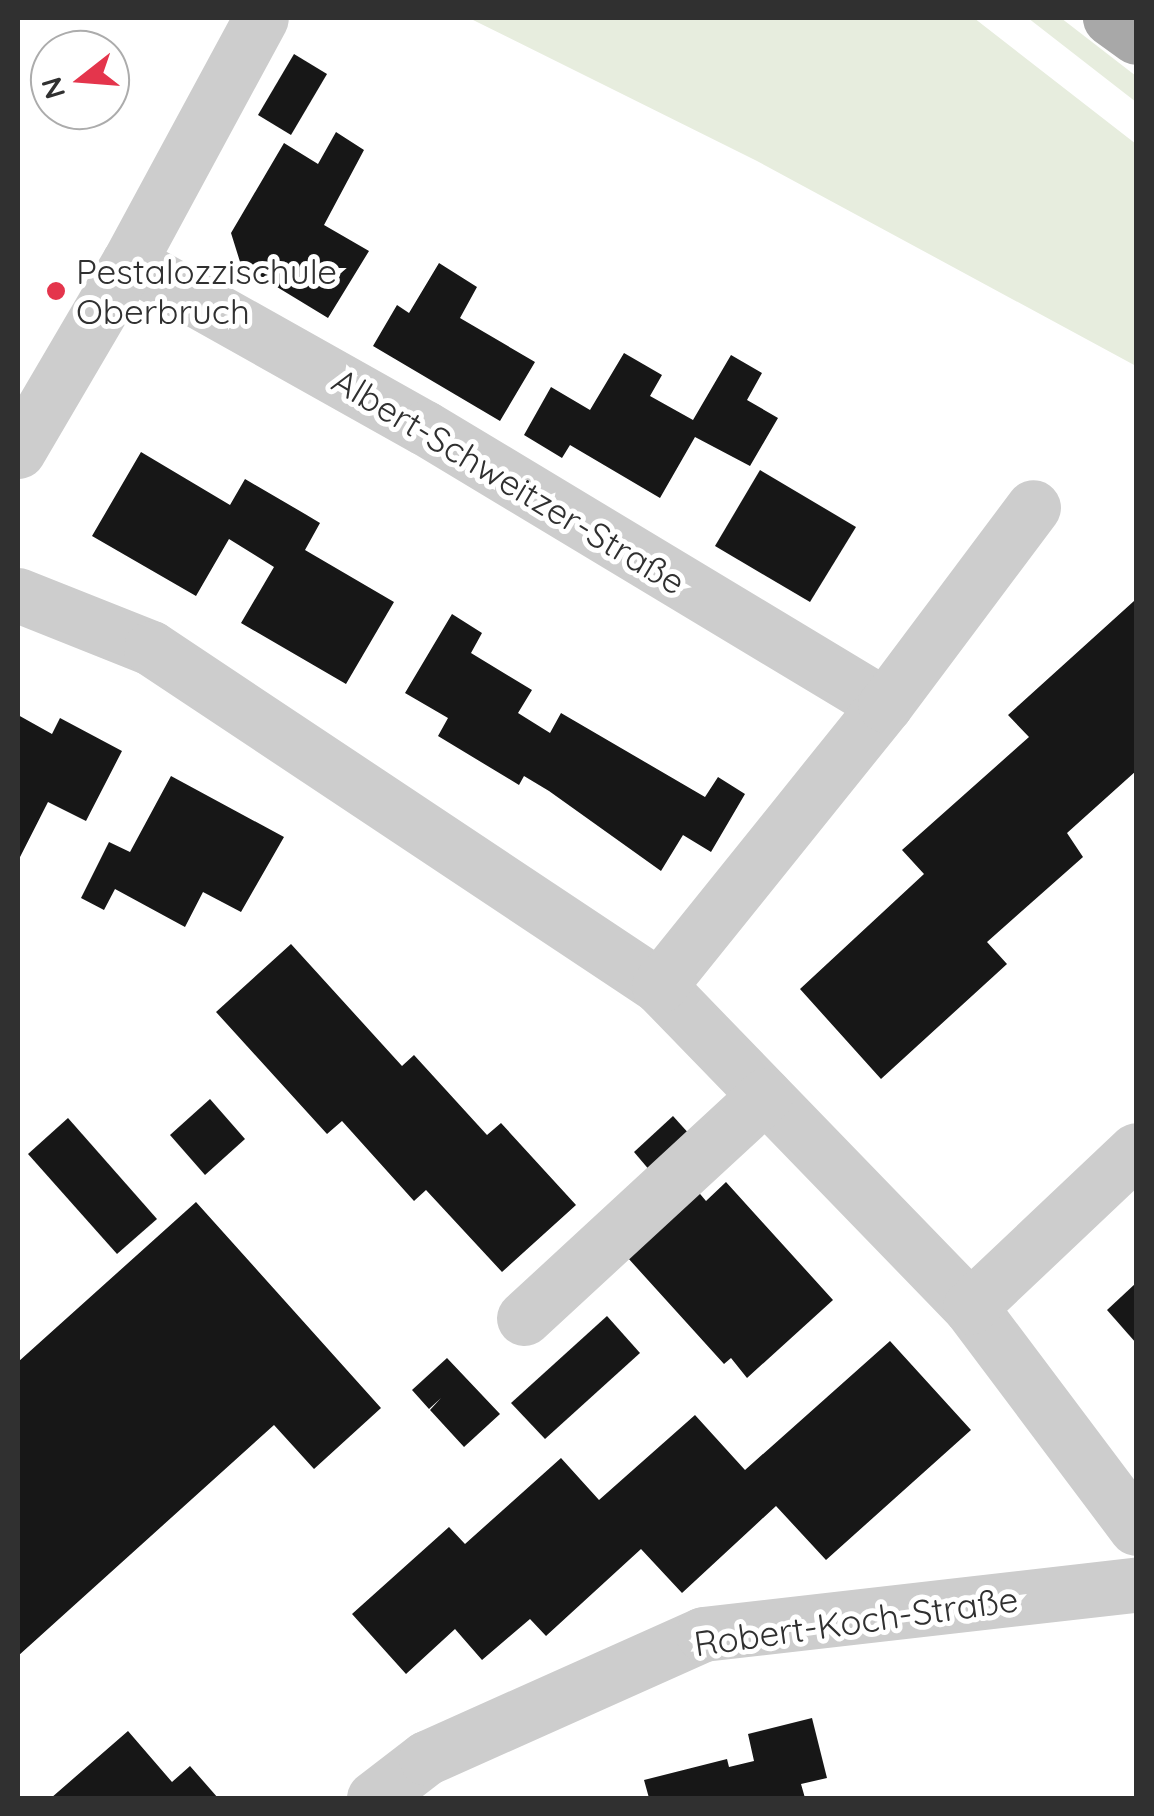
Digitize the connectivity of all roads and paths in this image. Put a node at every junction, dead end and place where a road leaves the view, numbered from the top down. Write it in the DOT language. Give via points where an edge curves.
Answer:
graph roads {
  1 [pos="261,18"];
  2 [pos="1110,18"];
  3 [pos="1136,37"];
  4 [pos="129,262"];
  5 [pos="18,450"];
  6 [pos="1034,507"];
  7 [pos="18,595"];
  8 [pos="885,705"];
  9 [pos="659,986"];
  10 [pos="766,1096"];
  11 [pos="1136,1150"];
  12 [pos="970,1307"];
  13 [pos="524,1318"];
  14 [pos="1136,1528"];
  15 [pos="1136,1585"];
  16 [pos="374,1798"];
  1 -- 4 [label="street"];
  2 -- 3 [label="main road"];
  4 -- 5 [label="street"];
  4 -- 8 [label="street, Albert-Schweitzer-Straße" via="425,428"];
  6 -- 8 [label="street"];
  7 -- 9 [label="street" via="151,648"];
  8 -- 9 [label="street"];
  9 -- 10 [label="street"];
  10 -- 12 [label="street"];
  10 -- 13 [label="street"];
  11 -- 12 [label="street"];
  12 -- 14 [label="street"];
  15 -- 16 [label="street, Robert-Koch-Straße" via="703,1634 426,1758"];
}
